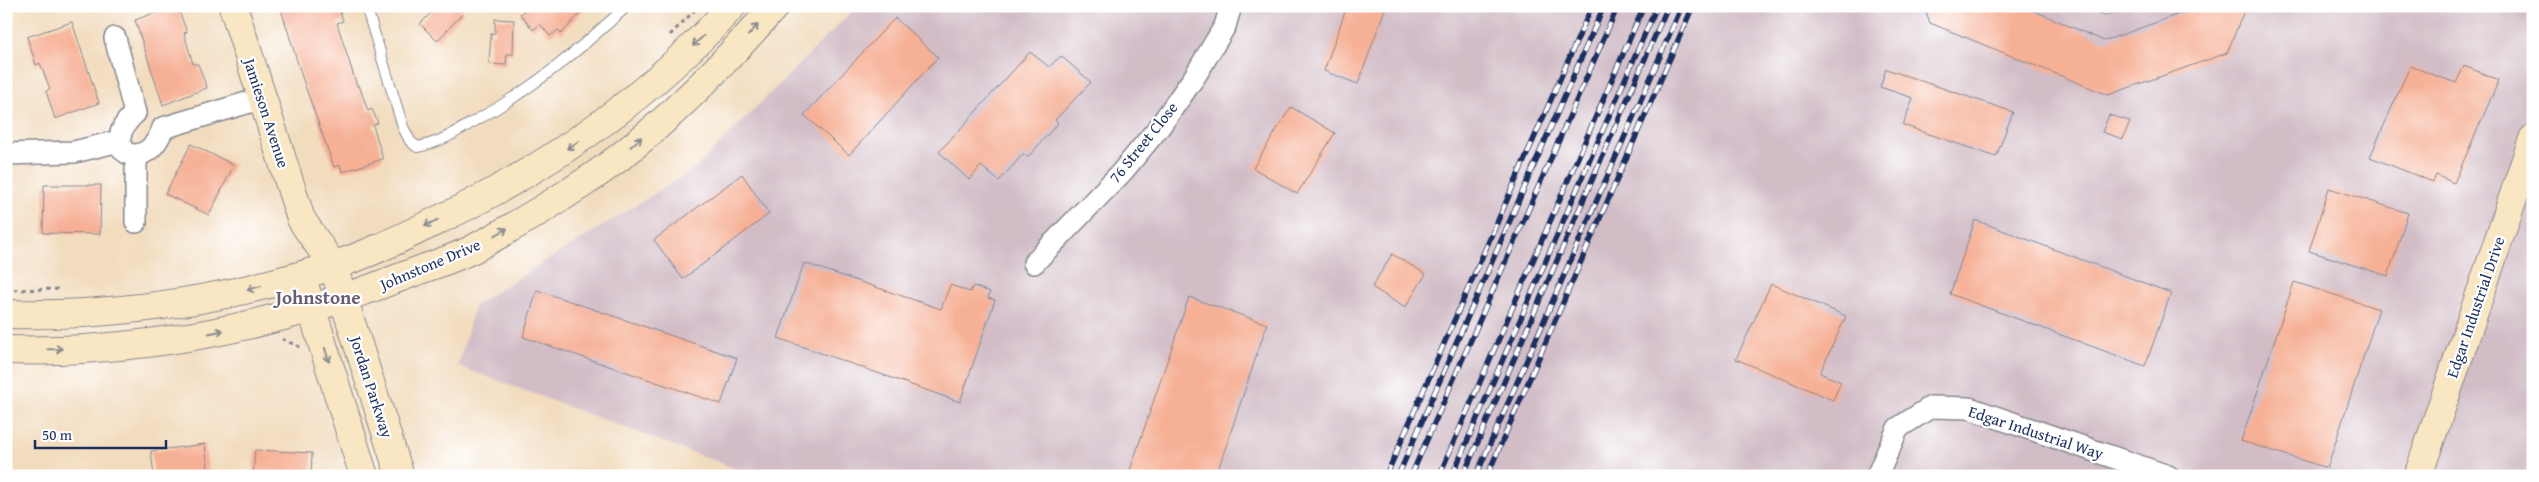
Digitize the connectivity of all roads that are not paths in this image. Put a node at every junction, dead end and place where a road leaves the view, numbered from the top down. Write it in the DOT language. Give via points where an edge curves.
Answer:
graph roads {
  1 [pos="233,6"];
  2 [pos="366,6"];
  3 [pos="627,6"];
  4 [pos="732,6"];
  5 [pos="775,6"];
  6 [pos="1231,6"];
  7 [pos="2098,6"];
  8 [pos="2120,6"];
  9 [pos="115,38"];
  10 [pos="263,98"];
  11 [pos="135,113"];
  12 [pos="162,128"];
  13 [pos="2533,139"];
  14 [pos="119,141"];
  15 [pos="6,154"];
  16 [pos="136,156"];
  17 [pos="301,219"];
  18 [pos="136,222"];
  19 [pos="1034,263"];
  20 [pos="333,266"];
  21 [pos="301,275"];
  22 [pos="343,299"];
  23 [pos="312,309"];
  24 [pos="6,314"];
  25 [pos="6,350"];
  26 [pos="364,476"];
  27 [pos="400,476"];
  28 [pos="1877,476"];
  29 [pos="2168,476"];
  30 [pos="2418,476"];
  1 -- 10 [label="main road, Jamieson Avenue"];
  2 -- 3 [label="lane" via="403,127 410,141 417,146 437,143 510,102 590,40"];
  4 -- 20 [label="main road, one-way" via="652,83 580,140 524,176 464,207 394,242"];
  22 -- 5 [label="main road, Johnstone Drive, one-way" via="471,250 583,183 690,96"];
  6 -- 19 [label="street, 76 Street Close" via="1220,34 1160,126 1122,172"];
  7 -- 8 [label="lane" via="2104,9"];
  9 -- 11 [label="street"];
  10 -- 12 [label="street"];
  10 -- 17 [label="main road, Jamieson Avenue"];
  11 -- 12 [label="street" via="152,118"];
  11 -- 14 [label="street" via="124,124"];
  12 -- 16 [label="street" via="158,141 149,151"];
  13 -- 30 [label="main road, Edgar Industrial Drive"];
  14 -- 15 [label="street" via="74,152"];
  14 -- 16 [label="street" via="128,154"];
  16 -- 18 [label="street"];
  17 -- 20 [label="main road, Jamieson Avenue"];
  17 -- 21 [label="main road, Jamieson Avenue"];
  20 -- 21 [label="main road"];
  20 -- 22 [label="main road, Jordan Parkway"];
  21 -- 23 [label="main road, Jordan Parkway"];
  21 -- 24 [label="main road, one-way" via="182,303 71,314"];
  22 -- 23 [label="main road, Johnstone Drive"];
  22 -- 27 [label="main road, Jordan Parkway"];
  25 -- 23 [label="main road, Johnstone Drive, one-way" via="78,349 172,340"];
  23 -- 26 [label="main road, Jordan Parkway, one-way"];
  28 -- 29 [label="street, Edgar Industrial Way" via="1898,428 1931,407 1969,408"];
}
